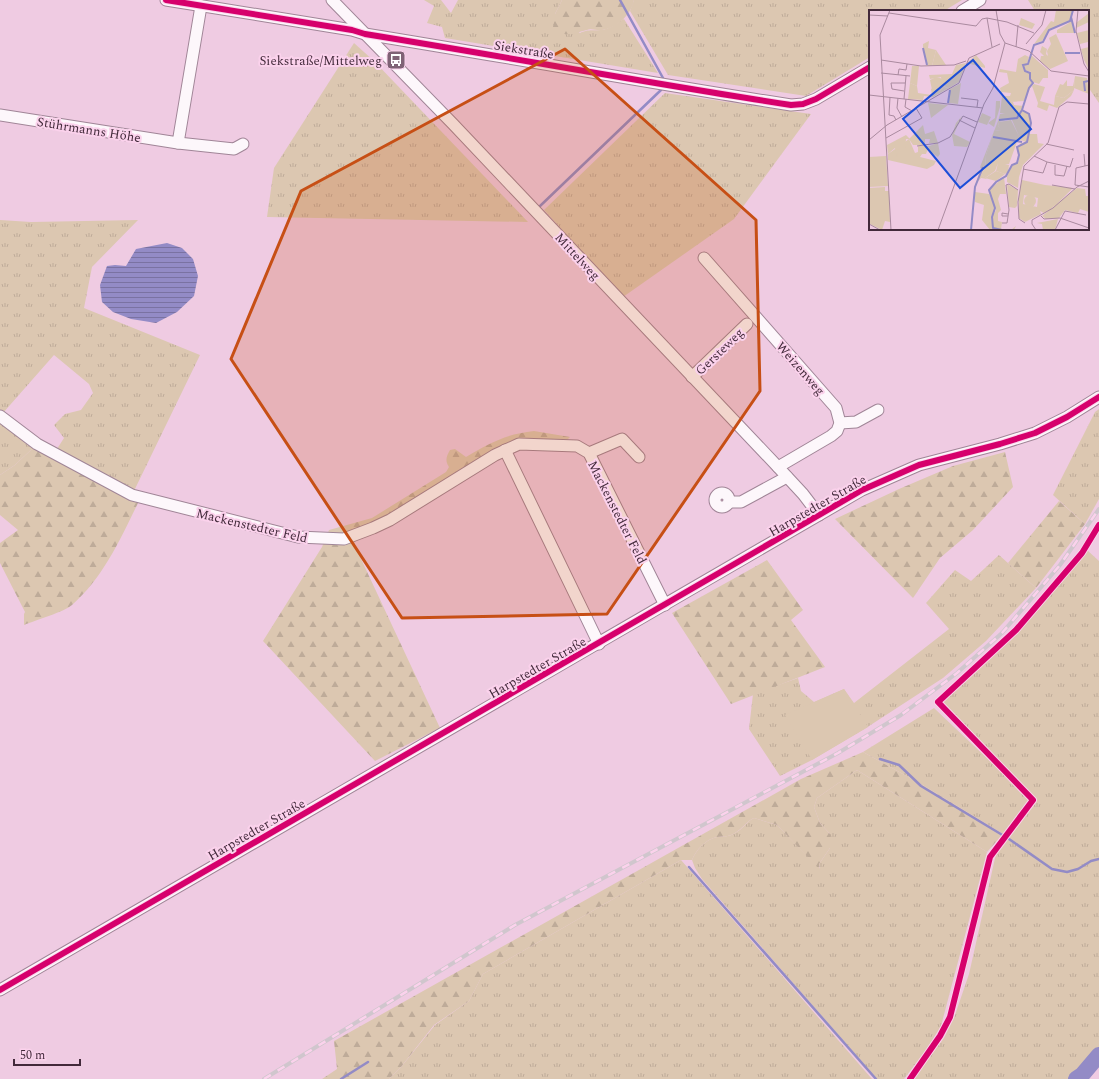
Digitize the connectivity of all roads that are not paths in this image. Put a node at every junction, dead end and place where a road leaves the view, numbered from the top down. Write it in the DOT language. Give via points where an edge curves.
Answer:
graph roads {
  1 [pos="166,0"];
  2 [pos="332,0"];
  3 [pos="980,0"];
  4 [pos="201,6"];
  5 [pos="964,10"];
  6 [pos="365,34"];
  7 [pos="869,68"];
  8 [pos="0,115"];
  9 [pos="178,143"];
  10 [pos="243,144"];
  11 [pos="704,258"];
  12 [pos="747,324"];
  13 [pos="692,377"];
  14 [pos="1099,397"];
  15 [pos="878,410"];
  16 [pos="0,416"];
  17 [pos="840,423"];
  18 [pos="505,450"];
  19 [pos="588,453"];
  20 [pos="639,456"];
  21 [pos="778,467"];
  22 [pos="787,477"];
  23 [pos="729,502"];
  24 [pos="819,515"];
  25 [pos="665,605"];
  26 [pos="599,644"];
  27 [pos="0,990"];
  1 -- 4 [label="street, Siekstraße"];
  2 -- 6 [label="street, Mittelweg"];
  3 -- 5 [label="street"];
  4 -- 6 [label="street, Siekstraße"];
  4 -- 9 [label="street"];
  6 -- 7 [label="street, Siekstraße" via="791,104 803,104 816,99"];
  6 -- 13 [label="street, Mittelweg"];
  8 -- 9 [label="street, Stührmanns Höhe"];
  9 -- 10 [label="street, Stührmanns Höhe" via="234,149"];
  11 -- 17 [label="street, Weizenweg" via="836,408"];
  12 -- 13 [label="street, Gersteweg"];
  13 -- 21 [label="street, Mittelweg"];
  14 -- 24 [label="street, Harpstedter Straße" via="1067,417 1035,432 919,465 862,490"];
  15 -- 17 [label="street" via="856,422"];
  16 -- 18 [label="street, Mackenstedter Feld" via="37,444 132,495 298,538 344,539 390,520"];
  17 -- 21 [label="street" via="837,431 831,436"];
  18 -- 19 [label="street, Mackenstedter Feld" via="519,444 553,444 577,446"];
  18 -- 26 [label="street"];
  19 -- 20 [label="street" via="622,439"];
  19 -- 25 [label="street, Mackenstedter Feld"];
  21 -- 22 [label="street, Mittelweg"];
  22 -- 23 [label="street" via="741,502"];
  22 -- 24 [label="street, Mittelweg" via="804,494"];
  24 -- 25 [label="street, Harpstedter Straße"];
  25 -- 26 [label="street, Harpstedter Straße"];
  26 -- 27 [label="street, Harpstedter Straße"];
}
